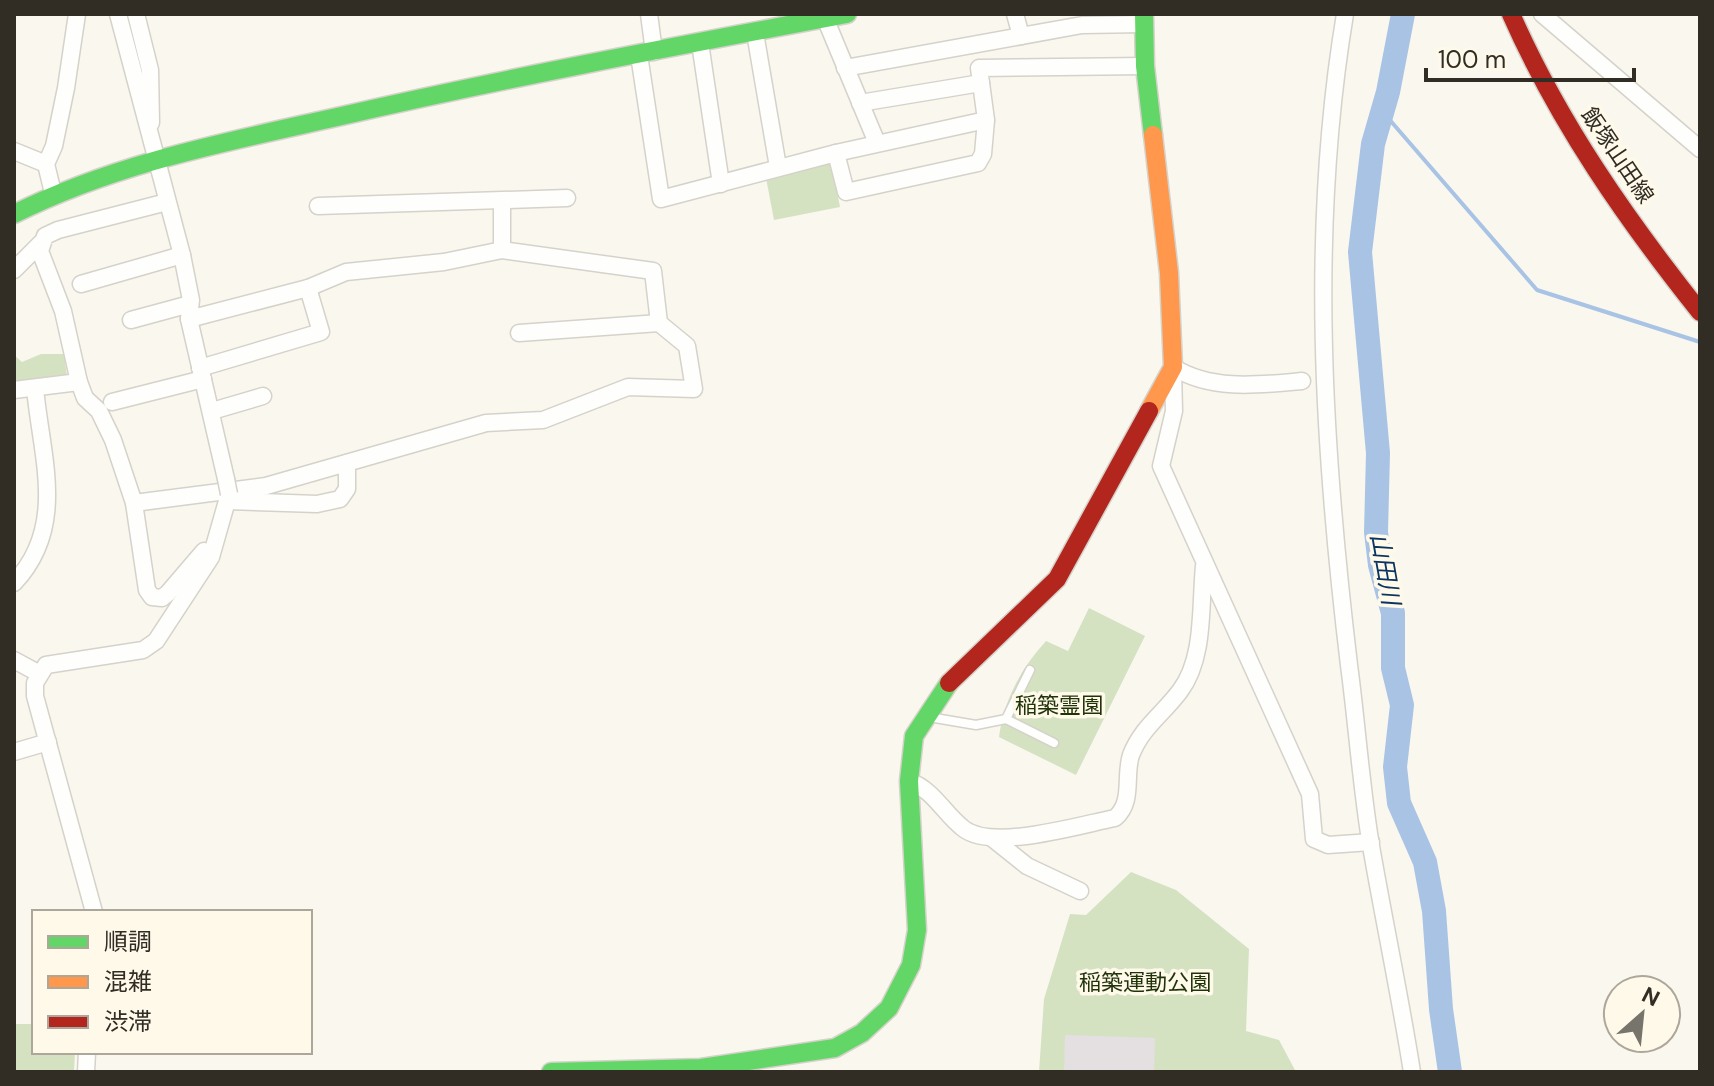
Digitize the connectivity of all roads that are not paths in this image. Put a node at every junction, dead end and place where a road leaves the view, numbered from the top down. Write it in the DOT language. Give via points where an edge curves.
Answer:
graph roads {
  1 [pos="77,14"];
  2 [pos="118,14"];
  3 [pos="136,14"];
  4 [pos="649,14"];
  5 [pos="847,14"];
  6 [pos="1015,14"];
  7 [pos="1345,14"];
  8 [pos="1511,14"];
  9 [pos="1542,14"];
  10 [pos="825,18"];
  11 [pos="1144,19"];
  12 [pos="755,33"];
  13 [pos="1021,36"];
  14 [pos="700,43"];
  15 [pos="973,45"];
  16 [pos="646,53"];
  17 [pos="1145,66"];
  18 [pos="845,68"];
  19 [pos="980,76"];
  20 [pos="860,103"];
  21 [pos="986,120"];
  22 [pos="877,143"];
  23 [pos="154,149"];
  24 [pos="1700,149"];
  25 [pos="14,151"];
  26 [pos="836,153"];
  27 [pos="46,164"];
  28 [pos="778,167"];
  29 [pos="721,184"];
  30 [pos="53,193"];
  31 [pos="567,198"];
  32 [pos="167,202"];
  33 [pos="502,202"];
  34 [pos="318,206"];
  35 [pos="14,214"];
  36 [pos="41,243"];
  37 [pos="502,250"];
  38 [pos="182,255"];
  39 [pos="14,270"];
  40 [pos="81,284"];
  41 [pos="308,288"];
  42 [pos="190,312"];
  43 [pos="1700,312"];
  44 [pos="131,320"];
  45 [pos="659,323"];
  46 [pos="519,333"];
  47 [pos="1173,367"];
  48 [pos="202,374"];
  49 [pos="1302,381"];
  50 [pos="79,382"];
  51 [pos="35,388"];
  52 [pos="14,390"];
  53 [pos="263,396"];
  54 [pos="112,402"];
  55 [pos="212,411"];
  56 [pos="347,463"];
  57 [pos="228,491"];
  58 [pos="134,503"];
  59 [pos="219,532"];
  60 [pos="1204,565"];
  61 [pos="14,583"];
  62 [pos="14,660"];
  63 [pos="1030,670"];
  64 [pos="38,673"];
  65 [pos="924,716"];
  66 [pos="1006,719"];
  67 [pos="48,742"];
  68 [pos="1054,743"];
  69 [pos="14,752"];
  70 [pos="909,781"];
  71 [pos="992,838"];
  72 [pos="1371,842"];
  73 [pos="1080,891"];
  74 [pos="93,910"];
  75 [pos="701,1070"];
  76 [pos="551,1072"];
  77 [pos="1412,1072"];
  1 -- 27 [label="street" via="66,88"];
  2 -- 23 [label="street"];
  3 -- 23 [label="street" via="150,70"];
  4 -- 16 [label="street"];
  5 -- 10 [label="street"];
  6 -- 13 [label="street"];
  7 -- 72 [label="street" via="1328,136 1323,342 1336,563"];
  8 -- 43 [label="street, 飯塚山田線" via="1548,93"];
  9 -- 24 [label="street"];
  10 -- 12 [label="street"];
  10 -- 18 [label="street"];
  11 -- 13 [label="street"];
  11 -- 17 [label="street"];
  12 -- 14 [label="street"];
  12 -- 28 [label="street"];
  13 -- 15 [label="street"];
  14 -- 16 [label="street"];
  14 -- 29 [label="street"];
  15 -- 18 [label="street"];
  15 -- 19 [label="street"];
  16 -- 23 [label="street"];
  16 -- 29 [label="street" via="661,199"];
  17 -- 19 [label="street"];
  17 -- 47 [label="street" via="1169,273"];
  18 -- 20 [label="street"];
  19 -- 20 [label="street"];
  19 -- 21 [label="street"];
  20 -- 22 [label="street"];
  21 -- 22 [label="street"];
  21 -- 26 [label="street" via="978,163 846,192"];
  22 -- 26 [label="street"];
  23 -- 30 [label="street"];
  23 -- 32 [label="street"];
  25 -- 27 [label="street"];
  26 -- 28 [label="street"];
  27 -- 30 [label="street"];
  28 -- 29 [label="street"];
  30 -- 35 [label="street"];
  31 -- 33 [label="street"];
  32 -- 36 [label="street" via="58,230"];
  32 -- 38 [label="street"];
  33 -- 34 [label="street"];
  33 -- 37 [label="street"];
  36 -- 39 [label="street"];
  36 -- 50 [label="street"];
  37 -- 41 [label="street" via="346,272"];
  37 -- 45 [label="street" via="653,271"];
  38 -- 40 [label="street"];
  38 -- 42 [label="street"];
  41 -- 42 [label="street"];
  41 -- 48 [label="street" via="321,332"];
  42 -- 44 [label="street"];
  42 -- 48 [label="street"];
  45 -- 46 [label="street"];
  45 -- 56 [label="street" via="687,346 694,389 628,387 543,420 486,423"];
  47 -- 49 [label="street" via="1191,378 1242,386"];
  47 -- 60 [label="street" via="1174,411 1161,466"];
  47 -- 65 [label="street" via="1057,579 942,690"];
  48 -- 54 [label="street"];
  48 -- 55 [label="street"];
  50 -- 51 [label="street"];
  50 -- 58 [label="street" via="113,440"];
  51 -- 52 [label="street"];
  51 -- 61 [label="street" via="49,506 44,532"];
  53 -- 55 [label="street"];
  55 -- 57 [label="street"];
  56 -- 57 [label="street" via="347,489 340,499 317,504"];
  56 -- 58 [label="street" via="266,486"];
  57 -- 59 [label="street"];
  58 -- 59 [label="street" via="147,590 157,599"];
  59 -- 64 [label="street" via="211,557 156,641 143,650 59,661"];
  60 -- 71 [label="street" via="1193,669 1139,736 1130,759 1123,811 1102,820"];
  60 -- 72 [label="street" via="1310,794 1314,839 1328,845"];
  62 -- 64 [label="street"];
  63 -- 66 [label="lane"];
  64 -- 67 [label="street" via="35,696"];
  65 -- 66 [label="lane" via="976,725"];
  65 -- 70 [label="street" via="914,736"];
  66 -- 68 [label="lane"];
  67 -- 69 [label="street"];
  67 -- 74 [label="street"];
  70 -- 71 [label="street" via="935,797 966,830"];
  70 -- 75 [label="street" via="917,930 911,965 889,1008 862,1033 835,1048"];
  71 -- 73 [label="street" via="1027,866"];
  72 -- 77 [label="street"];
  75 -- 76 [label="street"];
}
